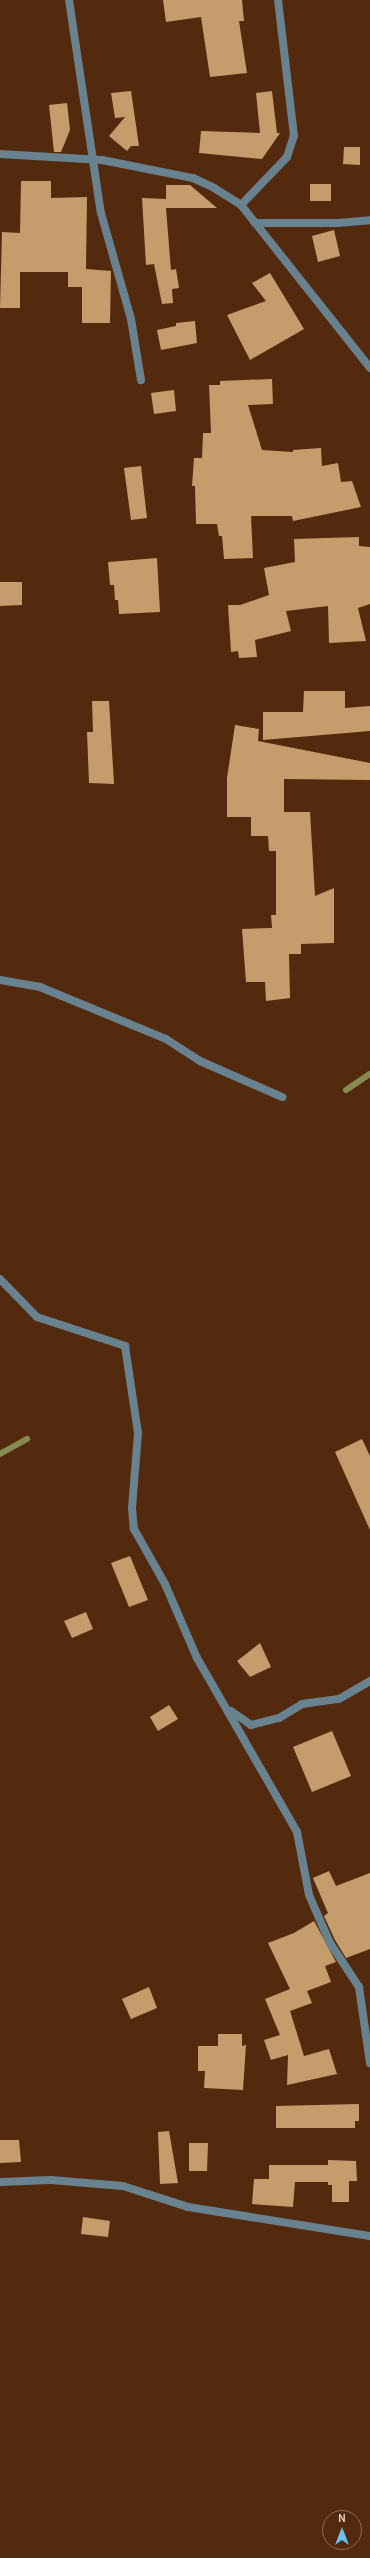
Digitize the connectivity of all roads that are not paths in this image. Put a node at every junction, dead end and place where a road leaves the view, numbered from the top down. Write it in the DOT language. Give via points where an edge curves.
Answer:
graph roads {
  1 [pos="69,0"];
  2 [pos="278,0"];
  3 [pos="0,154"];
  4 [pos="92,159"];
  5 [pos="241,205"];
  6 [pos="370,220"];
  7 [pos="255,223"];
  8 [pos="370,368"];
  9 [pos="141,380"];
  10 [pos="0,980"];
  11 [pos="282,1097"];
  12 [pos="0,1279"];
  13 [pos="370,1681"];
  14 [pos="228,1710"];
  15 [pos="370,2063"];
  16 [pos="0,2182"];
  17 [pos="370,2236"];
  1 -- 4 [label="street"];
  2 -- 5 [label="street" via="293,142 287,156"];
  3 -- 4 [label="street"];
  4 -- 5 [label="street" via="192,178"];
  4 -- 9 [label="street" via="101,213 131,319"];
  5 -- 7 [label="street"];
  6 -- 7 [label="street" via="338,223"];
  7 -- 8 [label="street"];
  10 -- 11 [label="street" via="40,987 166,1039 200,1061"];
  12 -- 14 [label="street" via="37,1317 125,1346 138,1433 132,1508 134,1529 165,1584 197,1658"];
  13 -- 14 [label="street" via="339,1699 302,1704 279,1718 251,1725"];
  14 -- 15 [label="street" via="297,1832 309,1895 330,1942 359,1987"];
  16 -- 17 [label="street" via="51,2180 123,2186 188,2207"];
}
